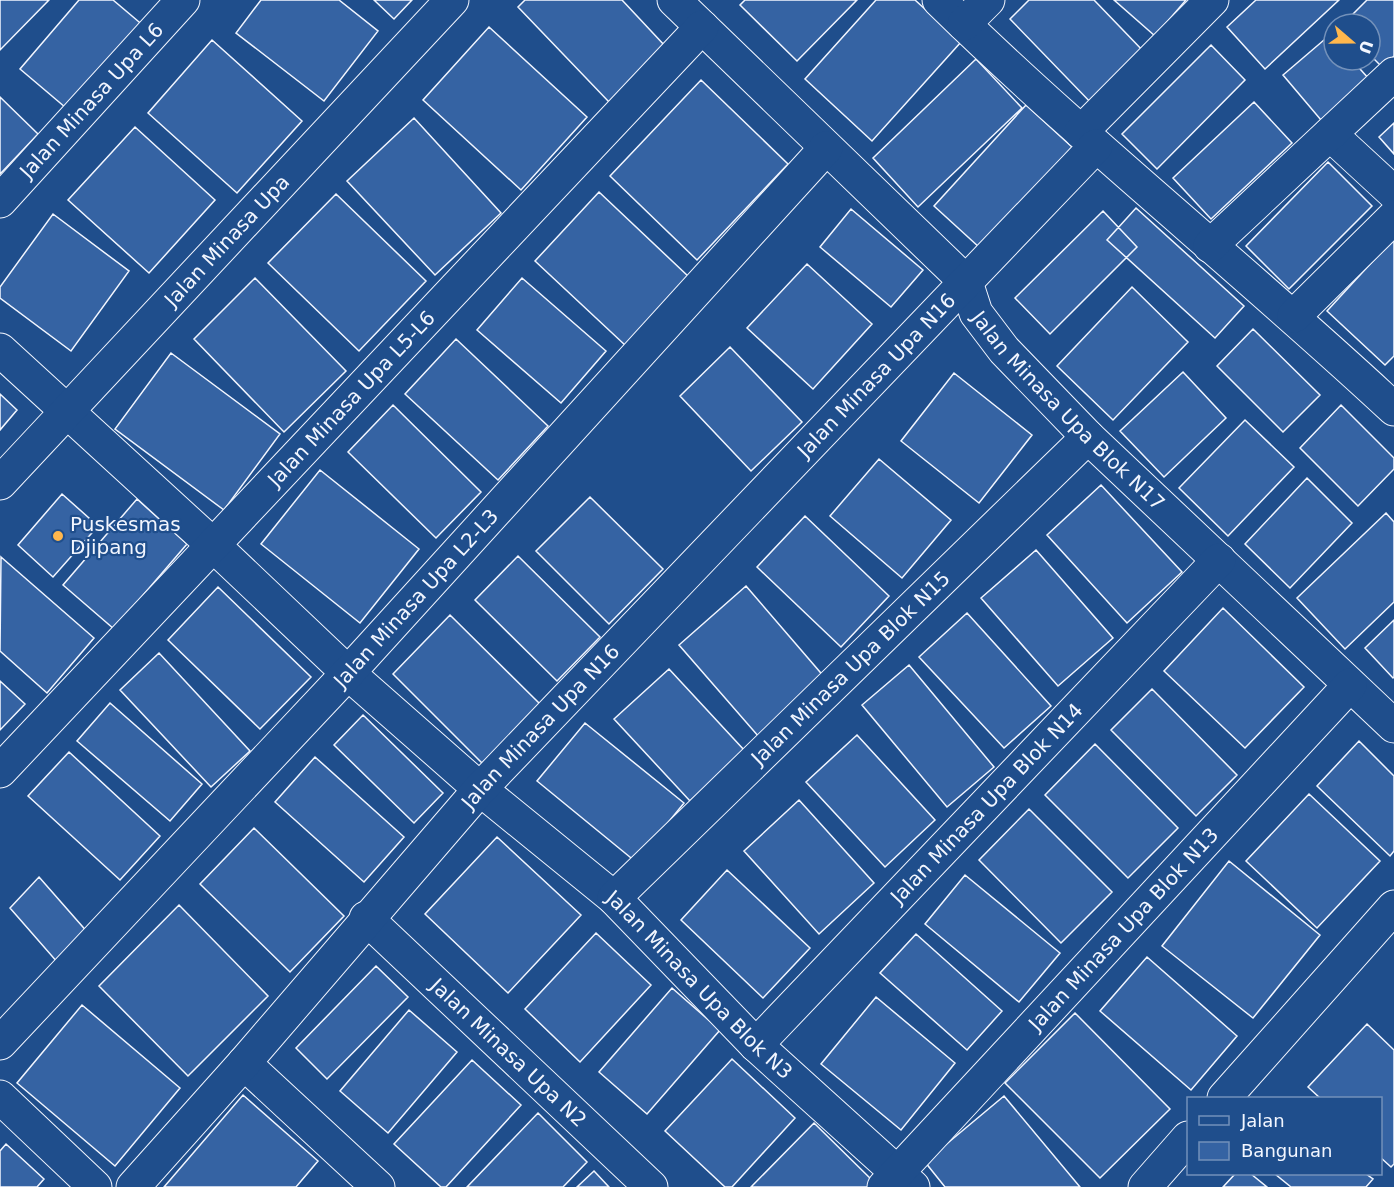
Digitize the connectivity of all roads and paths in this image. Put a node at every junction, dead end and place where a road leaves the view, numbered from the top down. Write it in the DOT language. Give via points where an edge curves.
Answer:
graph roads {
  1 [pos="183,0"];
  2 [pos="452,0"];
  3 [pos="674,0"];
  4 [pos="939,0"];
  5 [pos="988,0"];
  6 [pos="1212,0"];
  7 [pos="964,24"];
  8 [pos="702,27"];
  9 [pos="1394,74"];
  10 [pos="1330,134"];
  11 [pos="1089,139"];
  12 [pos="826,147"];
  13 [pos="1394,193"];
  14 [pos="0,201"];
  15 [pos="1394,217"];
  16 [pos="1210,246"];
  17 [pos="966,282"];
  18 [pos="1294,316"];
  19 [pos="0,350"];
  20 [pos="1394,409"];
  21 [pos="67,411"];
  22 [pos="1088,437"];
  23 [pos="0,483"];
  24 [pos="212,544"];
  25 [pos="1219,560"];
  26 [pos="348,673"];
  27 [pos="1350,685"];
  28 [pos="1394,726"];
  29 [pos="0,771"];
  30 [pos="480,789"];
  31 [pos="614,898"];
  32 [pos="1394,907"];
  33 [pos="366,918"];
  34 [pos="0,1043"];
  35 [pos="756,1045"];
  36 [pos="244,1063"];
  37 [pos="0,1097"];
  38 [pos="1225,1097"];
  39 [pos="1187,1139"];
  40 [pos="898,1182"];
  41 [pos="93,1186"];
  42 [pos="133,1187"];
  43 [pos="378,1187"];
  44 [pos="651,1187"];
  45 [pos="1146,1187"];
  1 -- 14 [label="street, Jalan Minasa Upa L6"];
  2 -- 21 [label="street, Jalan Minasa Upa"];
  3 -- 8 [label="street, Jalan Minasa Upa Blok N17"];
  4 -- 7 [label="street"];
  5 -- 7 [label="street"];
  6 -- 11 [label="street, Jalan Minasa Upa N16"];
  7 -- 11 [label="street"];
  8 -- 12 [label="street, Jalan Minasa Upa Blok N17"];
  8 -- 24 [label="street, Jalan Minasa Upa L5-L6"];
  9 -- 10 [label="street"];
  10 -- 13 [label="street"];
  10 -- 16 [label="street"];
  11 -- 16 [label="street"];
  11 -- 17 [label="street, Jalan Minasa Upa N16"];
  12 -- 17 [label="street, Jalan Minasa Upa Blok N17"];
  12 -- 26 [label="street, Jalan Minasa Upa L2-L3"];
  15 -- 18 [label="street"];
  16 -- 18 [label="street"];
  17 -- 22 [label="street, Jalan Minasa Upa Blok N17" via="976,313 1004,350"];
  17 -- 30 [label="street, Jalan Minasa Upa N16"];
  18 -- 20 [label="street"];
  19 -- 21 [label="street, Jalan Minasa Upa Blok N3"];
  21 -- 23 [label="street, Jalan Minasa Upa"];
  21 -- 24 [label="street, Jalan Minasa Upa Blok N3"];
  22 -- 25 [label="street, Jalan Minasa Upa Blok N17"];
  22 -- 31 [label="street, Jalan Minasa Upa Blok N15"];
  24 -- 26 [label="street, Jalan Minasa Upa Blok N3"];
  24 -- 29 [label="street, Jalan Minasa Upa L5-L6"];
  25 -- 27 [label="street, Jalan Minasa Upa Blok N17"];
  25 -- 35 [label="street, Jalan Minasa Upa Blok N14"];
  26 -- 30 [label="street, Jalan Minasa Upa Blok N3"];
  26 -- 34 [label="street, Jalan Minasa Upa L2-L3"];
  27 -- 28 [label="street, Jalan Minasa Upa Blok N17"];
  27 -- 40 [label="street, Jalan Minasa Upa Blok N13"];
  30 -- 31 [label="street, Jalan Minasa Upa Blok N3"];
  30 -- 33 [label="street, Jalan Minasa Upa N16"];
  31 -- 35 [label="street, Jalan Minasa Upa Blok N3"];
  32 -- 38 [label="street"];
  33 -- 36 [label="street, Jalan Minasa Upa N16"];
  33 -- 44 [label="street, Jalan Minasa Upa N2"];
  35 -- 40 [label="street, Jalan Minasa Upa Blok N3"];
  36 -- 42 [label="street, Jalan Minasa Upa N16"];
  36 -- 43 [label="street"];
  37 -- 41 [label="street"];
  39 -- 45 [label="street"];
}
